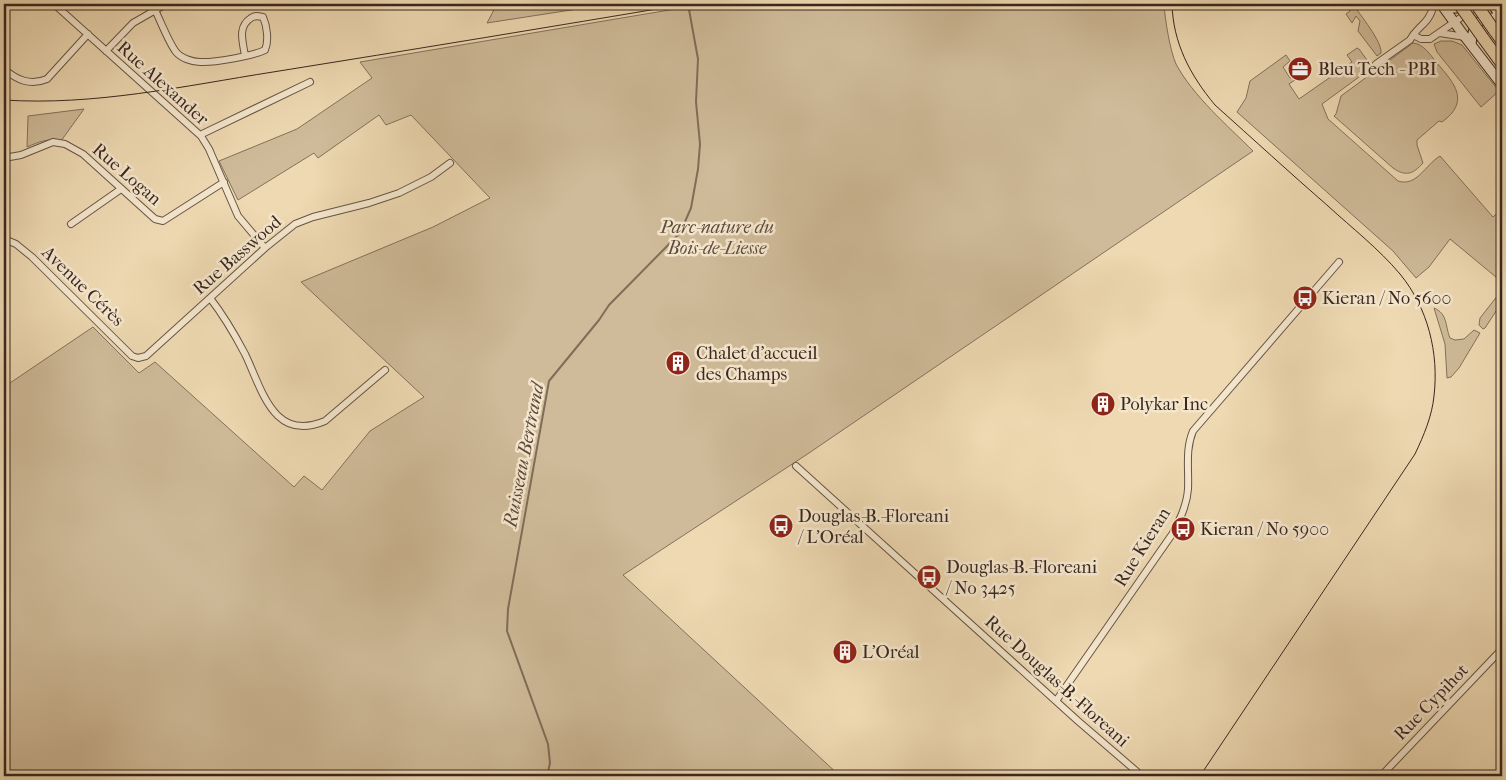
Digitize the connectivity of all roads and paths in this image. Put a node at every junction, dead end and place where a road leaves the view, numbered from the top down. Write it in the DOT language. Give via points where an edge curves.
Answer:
graph roads {
  1 [pos="54,4"];
  2 [pos="166,4"];
  3 [pos="1434,4"];
  4 [pos="1459,4"];
  5 [pos="1468,4"];
  6 [pos="1476,4"];
  7 [pos="1482,4"];
  8 [pos="1492,4"];
  9 [pos="1502,4"];
  10 [pos="1443,6"];
  11 [pos="155,10"];
  12 [pos="1501,17"];
  13 [pos="1454,22"];
  14 [pos="1440,32"];
  15 [pos="88,34"];
  16 [pos="1413,35"];
  17 [pos="1468,41"];
  18 [pos="1502,41"];
  19 [pos="106,51"];
  20 [pos="245,56"];
  21 [pos="1376,64"];
  22 [pos="1502,64"];
  23 [pos="4,69"];
  24 [pos="310,82"];
  25 [pos="1502,85"];
  26 [pos="200,135"];
  27 [pos="4,158"];
  28 [pos="450,162"];
  29 [pos="224,182"];
  30 [pos="121,189"];
  31 [pos="71,224"];
  32 [pos="4,239"];
  33 [pos="265,248"];
  34 [pos="1339,262"];
  35 [pos="210,298"];
  36 [pos="138,358"];
  37 [pos="385,370"];
  38 [pos="796,466"];
  39 [pos="1502,649"];
  40 [pos="1056,701"];
  41 [pos="1142,776"];
  42 [pos="1381,776"];
  1 -- 15 [label="street, Rue Alexander"];
  2 -- 11 [label="street"];
  3 -- 16 [label="street" via="1427,22"];
  4 -- 22 [label="highway, bridge"];
  5 -- 10 [label="main road" via="1457,8"];
  6 -- 18 [label="highway, bridge"];
  7 -- 13 [label="street"];
  8 -- 12 [label="main road"];
  9 -- 12 [label="street"];
  10 -- 13 [label="main road"];
  11 -- 19 [label="street" via="124,30"];
  11 -- 20 [label="street" via="177,53 190,60 202,62"];
  12 -- 17 [label="main road" via="1480,21"];
  13 -- 14 [label="street"];
  13 -- 17 [label="main road"];
  14 -- 16 [label="street" via="1426,40"];
  14 -- 17 [label="street"];
  15 -- 19 [label="street, Rue Alexander"];
  15 -- 23 [label="street" via="47,80 20,81"];
  16 -- 21 [label="street"];
  17 -- 25 [label="main road"];
  19 -- 26 [label="street, Rue Alexander"];
  20 -- 20 [label="street" via="265,50 267,46 263,17 252,17 243,27"];
  24 -- 26 [label="street"];
  26 -- 29 [label="street, Rue Alexander"];
  27 -- 30 [label="street, Rue Logan" via="53,142 65,144 82,154"];
  28 -- 33 [label="street, Rue Basswood" via="432,177 399,193 295,224"];
  29 -- 30 [label="street, Rue Logan" via="164,221 155,218"];
  29 -- 33 [label="street, Rue Alexander" via="238,216"];
  30 -- 31 [label="street"];
  32 -- 36 [label="street, Avenue Cérès" via="32,257 132,356"];
  33 -- 35 [label="street, Rue Basswood"];
  34 -- 40 [label="street, Rue Kieran" via="1193,431 1187,450 1186,502 1173,533"];
  35 -- 36 [label="street, Rue Basswood" via="146,356"];
  35 -- 37 [label="street" via="224,316 271,409 292,425 314,425 325,421"];
  38 -- 40 [label="street, Rue Douglas-B.-Floreani"];
  39 -- 42 [label="street, Rue Cypihot"];
  40 -- 41 [label="street, Rue Douglas-B.-Floreani"];
}
